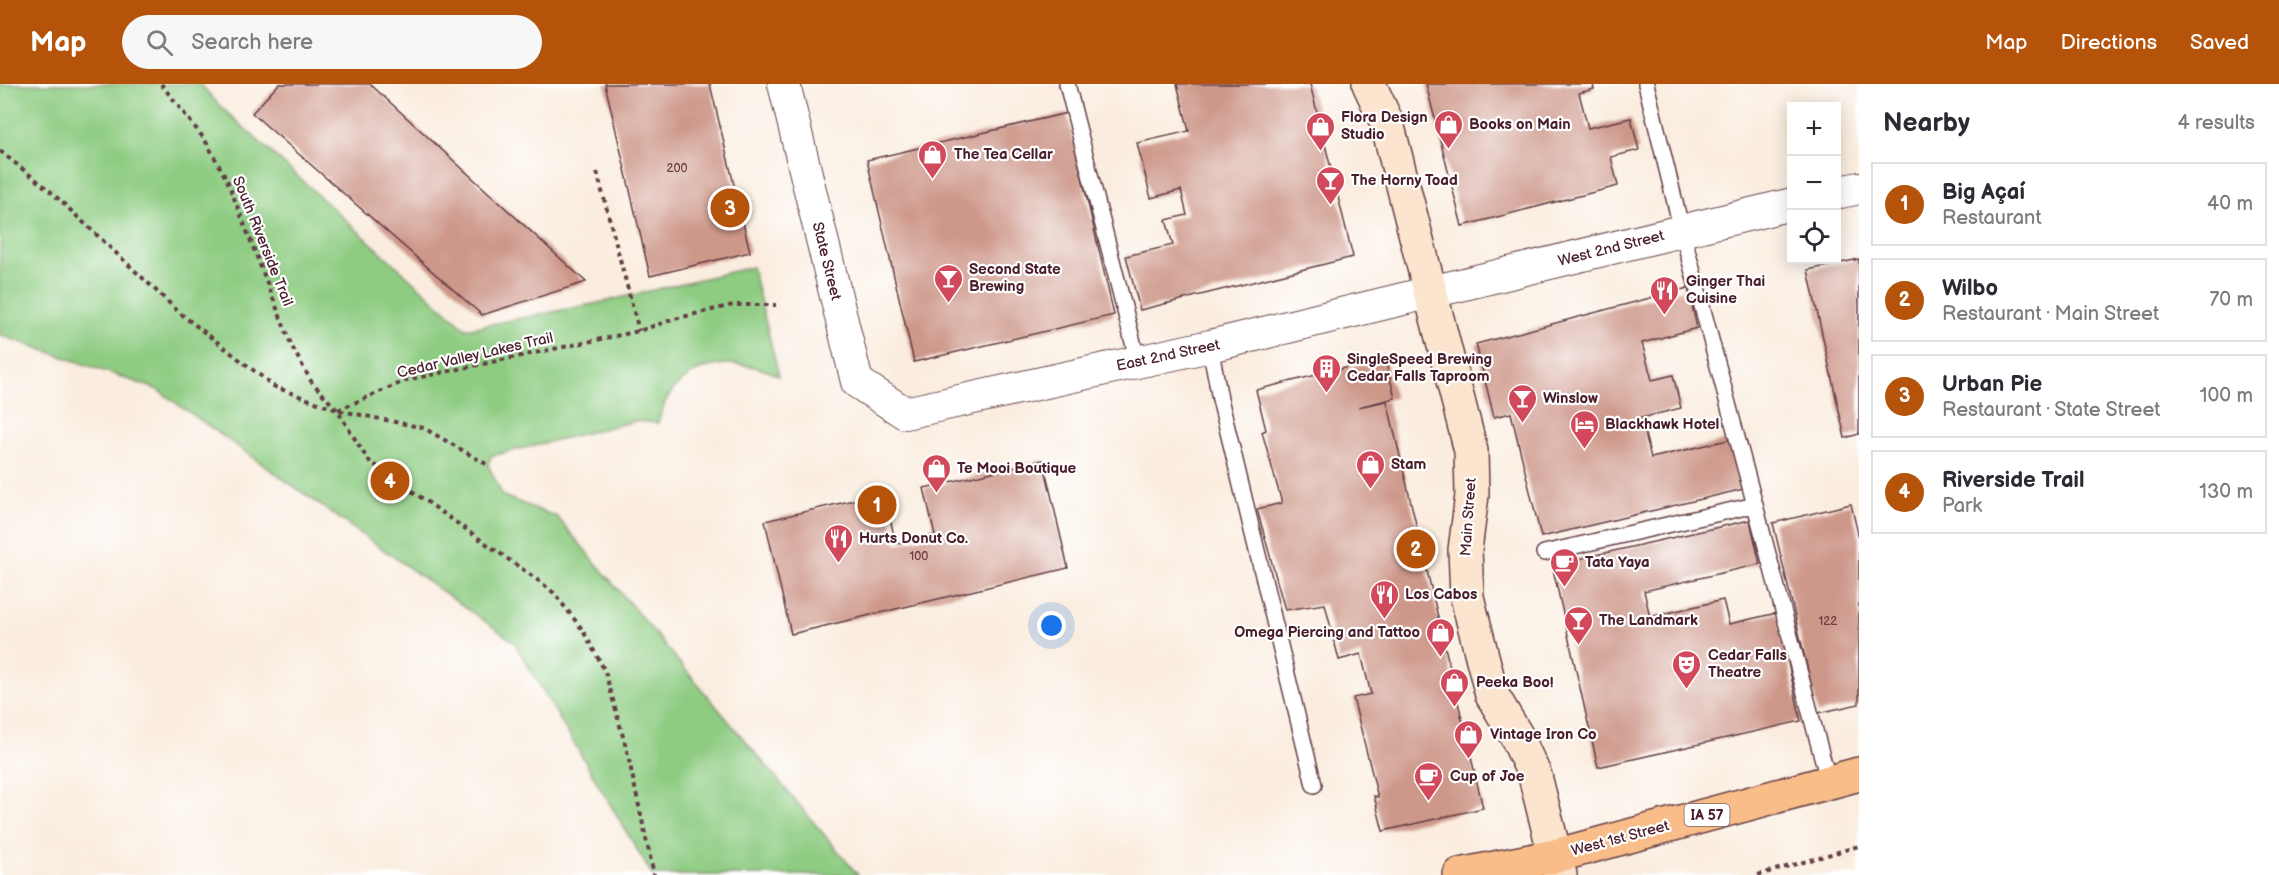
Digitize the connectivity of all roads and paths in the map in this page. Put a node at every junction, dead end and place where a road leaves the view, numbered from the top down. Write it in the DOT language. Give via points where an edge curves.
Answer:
graph roads {
  1 [pos="161,84"];
  2 [pos="784,84"];
  3 [pos="1067,84"];
  4 [pos="1370,84"];
  5 [pos="1646,84"];
  6 [pos="0,151"];
  7 [pos="597,172"];
  8 [pos="1859,188"];
  9 [pos="1841,192"];
  10 [pos="1787,205"];
  11 [pos="1682,231"];
  12 [pos="1431,293"];
  13 [pos="776,305"];
  14 [pos="639,331"];
  15 [pos="1210,346"];
  16 [pos="1138,362"];
  17 [pos="337,410"];
  18 [pos="905,413"];
  19 [pos="488,465"];
  20 [pos="1755,505"];
  21 [pos="1544,553"];
  22 [pos="1844,778"];
  23 [pos="1314,785"];
  24 [pos="1859,846"];
  25 [pos="1557,865"];
  26 [pos="654,875"];
  27 [pos="1460,875"];
  28 [pos="1758,875"];
  1 -- 17 [label="path, South Riverside Trail" via="205,140 227,180 292,347 311,381"];
  2 -- 18 [label="street, State Street" via="857,382"];
  3 -- 16 [label="lane"];
  4 -- 12 [label="main road, Main Street" via="1387,123"];
  5 -- 11 [label="lane"];
  6 -- 17 [label="path" via="50,191 181,314 275,387"];
  7 -- 14 [label="path"];
  8 -- 9 [label="street"];
  10 -- 11 [label="street, West 2nd Street"];
  11 -- 12 [label="street, West 2nd Street"];
  11 -- 20 [label="lane"];
  12 -- 15 [label="street, East 2nd Street"];
  12 -- 25 [label="main road, Main Street" via="1471,451 1472,495 1465,550 1467,597 1492,694 1535,776"];
  13 -- 14 [label="path, Cedar Valley Lakes Trail" via="733,305"];
  14 -- 17 [label="path, Cedar Valley Lakes Trail" via="407,380"];
  15 -- 16 [label="street, East 2nd Street"];
  15 -- 23 [label="lane"];
  16 -- 18 [label="street, East 2nd Street"];
  17 -- 19 [label="path" via="424,429"];
  17 -- 26 [label="path" via="368,460 539,581 582,629 605,671"];
  20 -- 21 [label="lane"];
  20 -- 22 [label="lane"];
  22 -- 25 [label="main road, West 1st Street / IA 57"];
  24 -- 28 [label="path"];
  25 -- 27 [label="main road, West 1st Street"];
}
